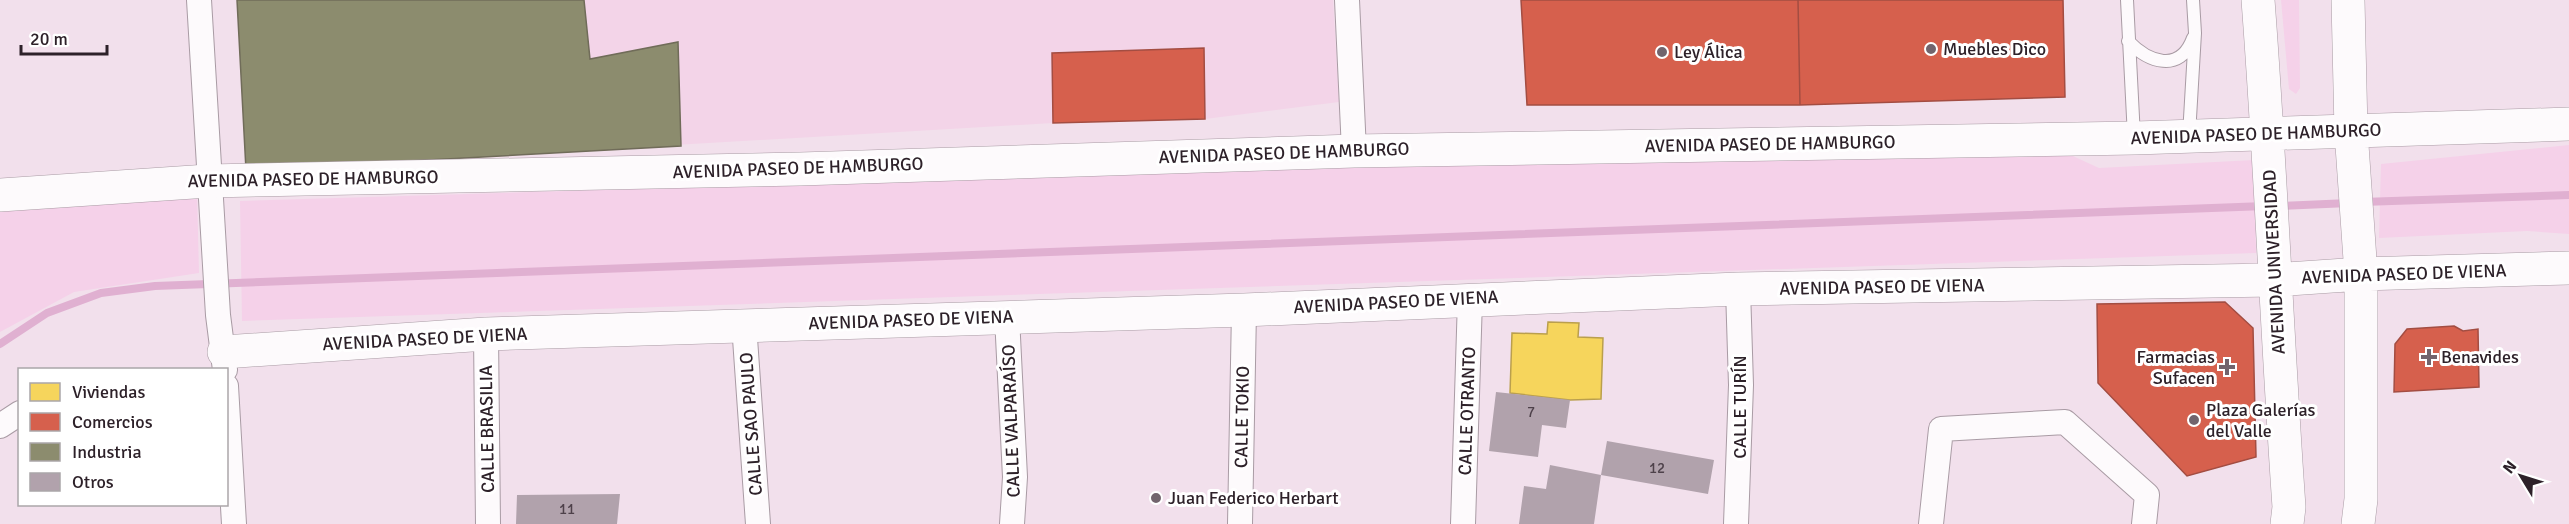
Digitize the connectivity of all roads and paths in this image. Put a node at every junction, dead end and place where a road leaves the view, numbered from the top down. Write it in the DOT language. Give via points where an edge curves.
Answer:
graph roads {
  1 [pos="199,0"];
  2 [pos="1347,0"];
  3 [pos="2127,0"];
  4 [pos="2193,0"];
  5 [pos="2258,0"];
  6 [pos="2348,0"];
  7 [pos="2194,33"];
  8 [pos="2128,41"];
  9 [pos="2569,124"];
  10 [pos="2351,131"];
  11 [pos="2268,134"];
  12 [pos="2189,137"];
  13 [pos="2134,138"];
  14 [pos="1354,151"];
  15 [pos="208,181"];
  16 [pos="0,195"];
  17 [pos="2569,268"];
  18 [pos="2361,274"];
  19 [pos="2273,280"];
  20 [pos="1738,289"];
  21 [pos="1470,298"];
  22 [pos="1244,310"];
  23 [pos="1007,317"];
  24 [pos="744,324"];
  25 [pos="486,334"];
  26 [pos="225,360"];
  27 [pos="18,414"];
  28 [pos="228,415"];
  29 [pos="0,426"];
  30 [pos="234,524"];
  31 [pos="488,524"];
  32 [pos="758,524"];
  33 [pos="1012,524"];
  34 [pos="1240,524"];
  35 [pos="1463,524"];
  36 [pos="1736,524"];
  37 [pos="1931,524"];
  38 [pos="2144,524"];
  39 [pos="2287,524"];
  40 [pos="2358,524"];
  1 -- 15 [label="street"];
  2 -- 14 [label="street"];
  3 -- 8 [label="lane"];
  4 -- 7 [label="lane"];
  5 -- 11 [label="street, AVENIDA UNIVERSIDAD"];
  6 -- 10 [label="street"];
  7 -- 8 [label="lane" via="2184,52 2164,61 2144,56"];
  7 -- 12 [label="lane"];
  8 -- 13 [label="lane"];
  9 -- 10 [label="street, AVENIDA PASEO DE HAMBURGO"];
  10 -- 11 [label="street, AVENIDA PASEO DE HAMBURGO"];
  10 -- 18 [label="street"];
  11 -- 12 [label="street, AVENIDA PASEO DE HAMBURGO"];
  11 -- 19 [label="street, AVENIDA UNIVERSIDAD"];
  12 -- 13 [label="street, AVENIDA PASEO DE HAMBURGO"];
  13 -- 14 [label="street, AVENIDA PASEO DE HAMBURGO"];
  14 -- 15 [label="street, AVENIDA PASEO DE HAMBURGO" via="800,169"];
  15 -- 16 [label="street, AVENIDA PASEO DE HAMBURGO"];
  15 -- 26 [label="street"];
  17 -- 18 [label="street, AVENIDA PASEO DE VIENA"];
  18 -- 19 [label="street, AVENIDA PASEO DE VIENA"];
  18 -- 40 [label="street"];
  19 -- 20 [label="street, AVENIDA PASEO DE VIENA"];
  19 -- 39 [label="street, AVENIDA UNIVERSIDAD"];
  20 -- 21 [label="street, AVENIDA PASEO DE VIENA"];
  20 -- 36 [label="street, CALLE TURÍN" via="1741,385"];
  21 -- 22 [label="street, AVENIDA PASEO DE VIENA"];
  21 -- 35 [label="street, CALLE OTRANTO"];
  22 -- 23 [label="street, AVENIDA PASEO DE VIENA"];
  22 -- 34 [label="street, CALLE TOKIO"];
  23 -- 24 [label="street, AVENIDA PASEO DE VIENA"];
  23 -- 33 [label="street, CALLE VALPARAÍSO" via="1015,477"];
  24 -- 25 [label="street, AVENIDA PASEO DE VIENA"];
  24 -- 32 [label="street, CALLE SAO PAULO"];
  25 -- 26 [label="street, AVENIDA PASEO DE VIENA"];
  25 -- 31 [label="street, CALLE BRASILIA"];
  27 -- 29 [label="street"];
  28 -- 30 [label="street"];
  37 -- 38 [label="street" via="1941,429 2065,422 2147,495"];
}
